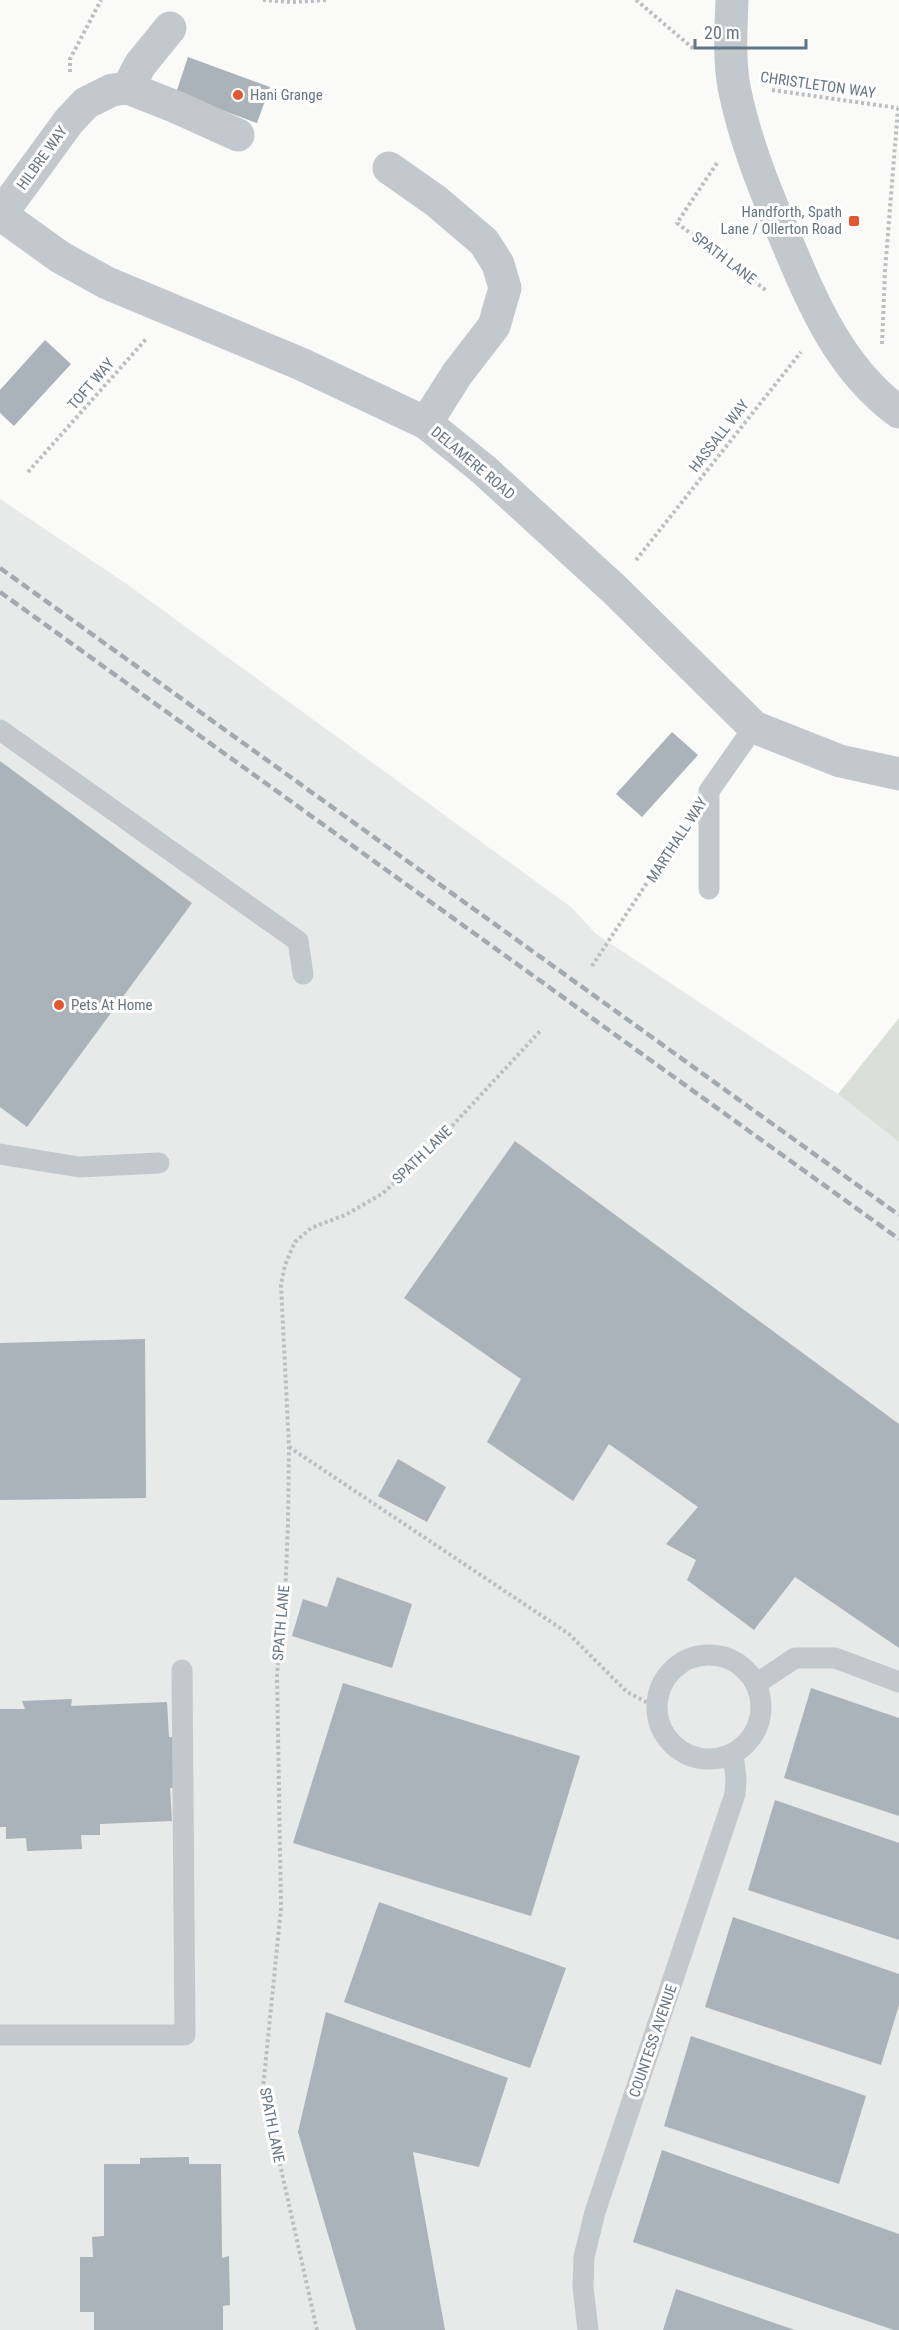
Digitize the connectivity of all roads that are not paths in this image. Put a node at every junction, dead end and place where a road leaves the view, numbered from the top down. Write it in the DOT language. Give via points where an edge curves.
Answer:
graph roads {
  1 [pos="732,0"];
  2 [pos="170,28"];
  3 [pos="128,88"];
  4 [pos="238,135"];
  5 [pos="389,168"];
  6 [pos="0,214"];
  7 [pos="889,405"];
  8 [pos="426,423"];
  9 [pos="754,728"];
  10 [pos="0,730"];
  11 [pos="899,774"];
  12 [pos="709,889"];
  13 [pos="303,974"];
  14 [pos="0,1154"];
  15 [pos="159,1163"];
  16 [pos="182,1670"];
  17 [pos="899,1682"];
  18 [pos="756,1683"];
  19 [pos="733,1754"];
  20 [pos="0,2035"];
  21 [pos="588,2330"];
  1 -- 7 [label="street" via="734,85 756,168 826,337"];
  2 -- 3 [label="street" via="140,65"];
  3 -- 4 [label="street"];
  3 -- 6 [label="street, HILBRE WAY" via="112,90 86,103"];
  5 -- 8 [label="street" via="484,242 498,264 505,288 494,326"];
  6 -- 8 [label="street, DELAMERE ROAD" via="60,257 107,283 301,364"];
  8 -- 9 [label="street, DELAMERE ROAD" via="484,470 614,589"];
  9 -- 11 [label="street, DELAMERE ROAD" via="840,761"];
  9 -- 12 [label="lane, MARTHALL WAY" via="709,791"];
  10 -- 13 [label="lane" via="298,941"];
  14 -- 15 [label="lane" via="79,1167"];
  16 -- 20 [label="lane" via="185,2035"];
  17 -- 18 [label="lane" via="835,1658 795,1658"];
  18 -- 19 [label="lane" via="761,1699 756,1731"];
  18 -- 19 [label="lane" via="746,1669 731,1659 697,1655 681,1662 659,1689 659,1724 681,1752 698,1759"];
  19 -- 21 [label="lane, COUNTESS AVENUE" via="735,1794 594,2212 584,2257"];
}
